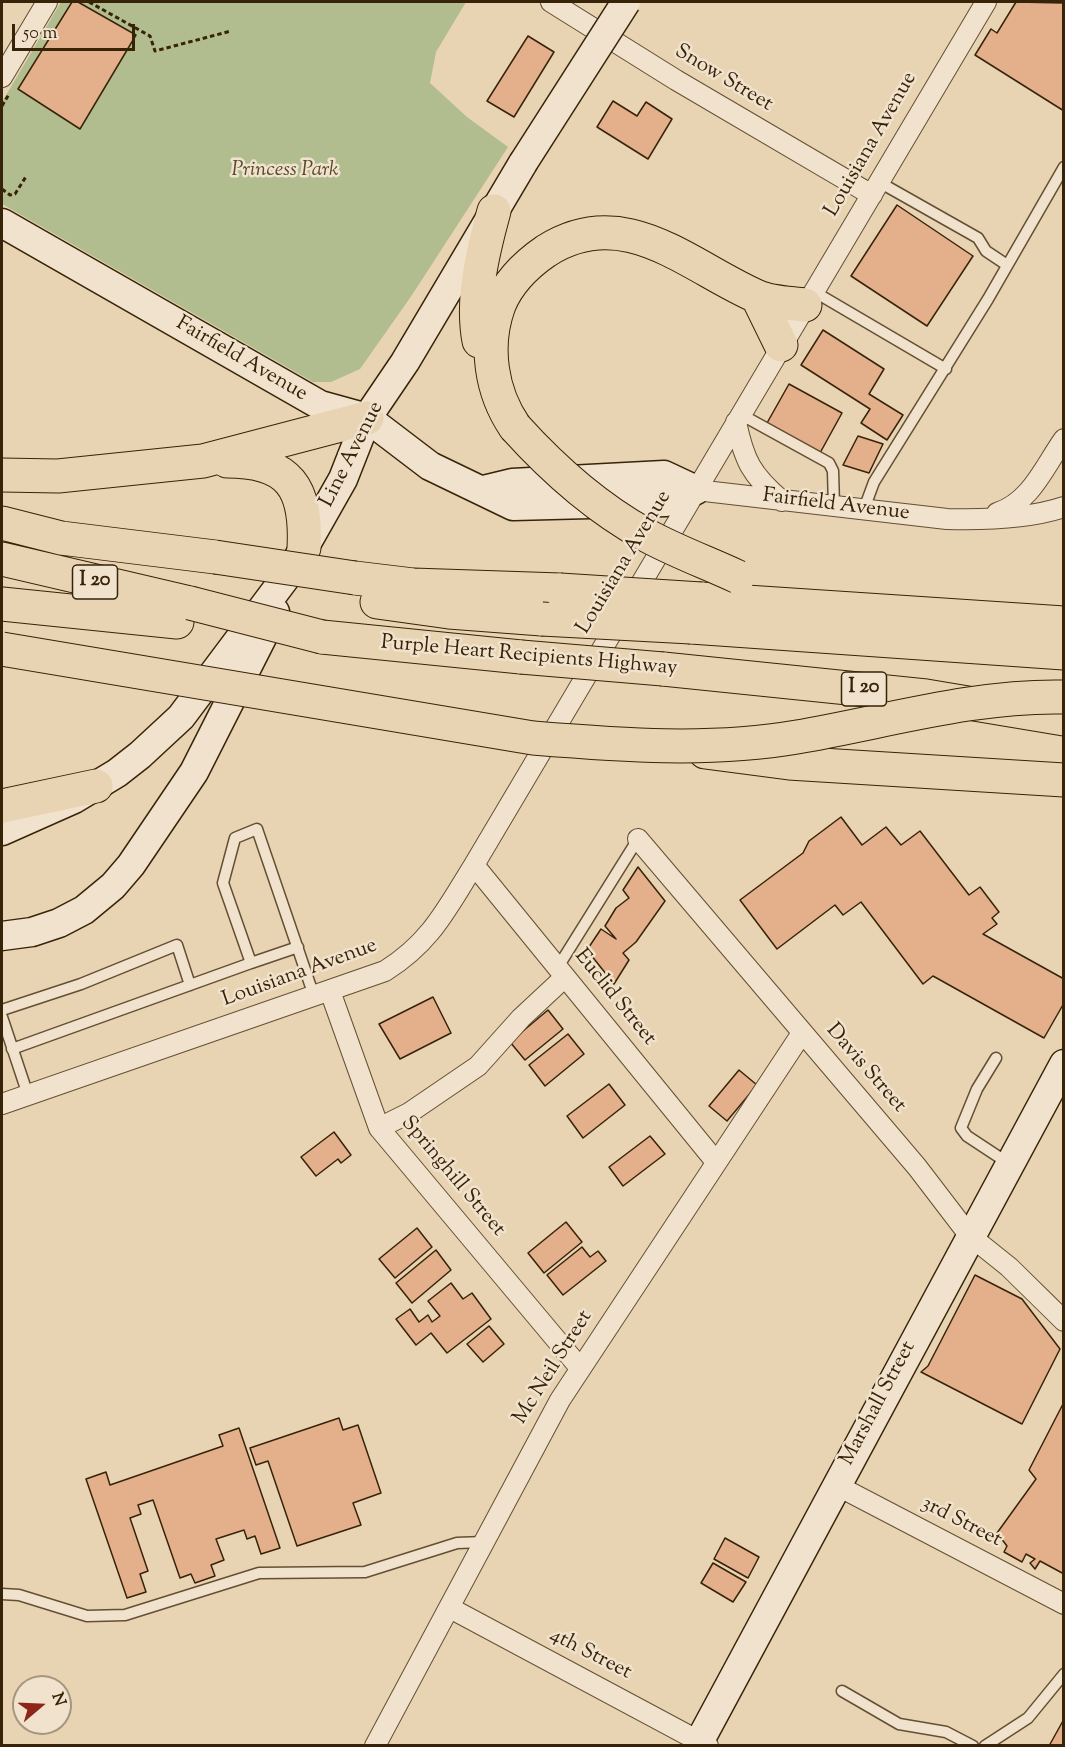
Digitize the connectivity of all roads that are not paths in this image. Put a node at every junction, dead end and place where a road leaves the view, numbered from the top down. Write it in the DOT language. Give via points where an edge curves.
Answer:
graph roads {
  1 [pos="47,2"];
  2 [pos="551,2"];
  3 [pos="626,2"];
  4 [pos="986,2"];
  5 [pos="2,77"];
  6 [pos="1064,167"];
  7 [pos="875,188"];
  8 [pos="494,211"];
  9 [pos="2,223"];
  10 [pos="1007,265"];
  11 [pos="758,298"];
  12 [pos="809,298"];
  13 [pos="781,345"];
  14 [pos="946,369"];
  15 [pos="367,418"];
  16 [pos="738,418"];
  17 [pos="510,420"];
  18 [pos="1064,439"];
  19 [pos="201,461"];
  20 [pos="2,475"];
  21 [pos="696,490"];
  22 [pos="782,501"];
  23 [pos="834,506"];
  24 [pos="1064,507"];
  25 [pos="864,509"];
  26 [pos="976,520"];
  27 [pos="2,523"];
  28 [pos="2,559"];
  29 [pos="298,559"];
  30 [pos="349,588"];
  31 [pos="2,604"];
  32 [pos="184,613"];
  33 [pos="696,613"];
  34 [pos="952,617"];
  35 [pos="1064,623"];
  36 [pos="2,649"];
  37 [pos="1064,653"];
  38 [pos="1064,697"];
  39 [pos="1064,719"];
  40 [pos="677,745"];
  41 [pos="1064,780"];
  42 [pos="96,786"];
  43 [pos="2,806"];
  44 [pos="2,831"];
  45 [pos="638,839"];
  46 [pos="474,865"];
  47 [pos="2,936"];
  48 [pos="298,947"];
  49 [pos="251,963"];
  50 [pos="562,972"];
  51 [pos="190,985"];
  52 [pos="322,994"];
  53 [pos="2,1010"];
  54 [pos="2,1017"];
  55 [pos="802,1033"];
  56 [pos="12,1049"];
  57 [pos="996,1058"];
  58 [pos="1064,1064"];
  59 [pos="28,1095"];
  60 [pos="2,1104"];
  61 [pos="379,1128"];
  62 [pos="717,1162"];
  63 [pos="1008,1164"];
  64 [pos="969,1235"];
  65 [pos="1064,1321"];
  66 [pos="580,1368"];
  67 [pos="836,1485"];
  68 [pos="484,1542"];
  69 [pos="2,1594"];
  70 [pos="1064,1604"];
  71 [pos="450,1608"];
  72 [pos="1064,1674"];
  73 [pos="842,1690"];
  74 [pos="702,1744"];
  75 [pos="375,1746"];
  76 [pos="973,1746"];
  77 [pos="985,1746"];
  1 -- 5 [label="street"];
  2 -- 7 [label="street, Snow Street" via="676,80"];
  3 -- 8 [label="street, Line Avenue, bridge"];
  4 -- 7 [label="street, Louisiana Avenue"];
  6 -- 10 [label="lane"];
  7 -- 10 [label="lane" via="978,238 986,251"];
  7 -- 12 [label="street, Louisiana Avenue"];
  8 -- 15 [label="street, Line Avenue" via="405,362"];
  8 -- 17 [label="highway" via="484,247 476,309 482,356"];
  9 -- 15 [label="street, Fairfield Avenue" via="320,405"];
  10 -- 14 [label="lane"];
  11 -- 12 [label="highway"];
  11 -- 13 [label="highway"];
  11 -- 17 [label="highway" via="644,238 604,234 564,242 535,258 523,270 500,304 493,327 493,375"];
  12 -- 13 [label="street, Louisiana Avenue"];
  12 -- 14 [label="lane"];
  13 -- 16 [label="street, Louisiana Avenue"];
  14 -- 25 [label="lane" via="874,482"];
  15 -- 19 [label="highway"];
  15 -- 21 [label="street, Fairfield Avenue" via="430,466 483,490 512,483 664,475"];
  15 -- 29 [label="street, Line Avenue" via="343,479"];
  16 -- 21 [label="street, Louisiana Avenue"];
  16 -- 22 [label="street" via="748,466"];
  16 -- 23 [label="lane" via="829,463 833,471"];
  17 -- 34 [label="highway, bridge" via="536,450 619,517 646,535 738,577 800,592"];
  18 -- 26 [label="street" via="1022,500 1003,512"];
  19 -- 20 [label="highway" via="92,474"];
  19 -- 29 [label="highway" via="256,462 277,469 290,481 301,502 305,528"];
  21 -- 22 [label="street, Fairfield Avenue"];
  21 -- 46 [label="street, Louisiana Avenue"];
  22 -- 23 [label="street, Fairfield Avenue"];
  23 -- 25 [label="street, Fairfield Avenue"];
  24 -- 26 [label="street"];
  25 -- 26 [label="street, Fairfield Avenue"];
  27 -- 30 [label="highway, I 20" via="62,538 117,558 211,566"];
  28 -- 32 [label="highway, I 20"];
  29 -- 42 [label="street, Line Avenue" via="181,717 140,756"];
  29 -- 47 [label="street" via="273,618 194,772 131,865 84,910 32,932"];
  30 -- 33 [label="highway, bridge" via="413,585 561,590"];
  30 -- 33 [label="highway, bridge" via="449,612 542,619"];
  31 -- 32 [label="highway"];
  32 -- 39 [label="highway, Purple Heart Recipients Highway / I 20, bridge" via="269,624 322,637 926,696"];
  33 -- 34 [label="highway"];
  33 -- 37 [label="highway"];
  34 -- 35 [label="highway"];
  36 -- 40 [label="highway, bridge" via="532,738 614,745"];
  38 -- 40 [label="highway, bridge" via="921,712 796,737"];
  40 -- 41 [label="highway, bridge" via="722,756 789,763"];
  42 -- 43 [label="highway"];
  42 -- 44 [label="street, Line Avenue"];
  45 -- 50 [label="lane"];
  45 -- 55 [label="street, Davis Street"];
  46 -- 50 [label="street, Euclid Street"];
  46 -- 52 [label="street, Louisiana Avenue" via="442,918 407,957 385,971"];
  48 -- 49 [label="lane"];
  48 -- 49 [label="lane" via="257,829 243,833 236,838 224,884"];
  48 -- 52 [label="lane"];
  49 -- 51 [label="lane"];
  50 -- 61 [label="street" via="478,1066"];
  50 -- 62 [label="street, Euclid Street"];
  51 -- 53 [label="lane" via="177,945 81,984"];
  51 -- 56 [label="lane"];
  52 -- 59 [label="street, Louisiana Avenue"];
  52 -- 61 [label="street, Springhill Street"];
  54 -- 56 [label="lane"];
  55 -- 62 [label="street, Mc Neil Street"];
  55 -- 64 [label="street, Davis Street" via="917,1167"];
  56 -- 59 [label="lane"];
  57 -- 63 [label="lane" via="977,1089 961,1128"];
  58 -- 63 [label="street, Marshall Street"];
  59 -- 60 [label="street, Louisiana Avenue"];
  61 -- 66 [label="street, Springhill Street"];
  62 -- 66 [label="street, Mc Neil Street"];
  63 -- 64 [label="street, Marshall Street"];
  64 -- 65 [label="street, Davis Street" via="1009,1267"];
  64 -- 67 [label="street, Marshall Street"];
  66 -- 68 [label="street, Mc Neil Street"];
  67 -- 70 [label="street, 3rd Street"];
  67 -- 74 [label="street, Marshall Street"];
  68 -- 69 [label="lane" via="457,1543 365,1572 260,1573 125,1615 87,1616 20,1595"];
  68 -- 71 [label="street, Mc Neil Street"];
  71 -- 74 [label="street, 4th Street"];
  71 -- 75 [label="street, Mc Neil Street"];
  72 -- 77 [label="lane" via="1028,1718"];
  73 -- 76 [label="lane" via="899,1724 946,1732"];
}
